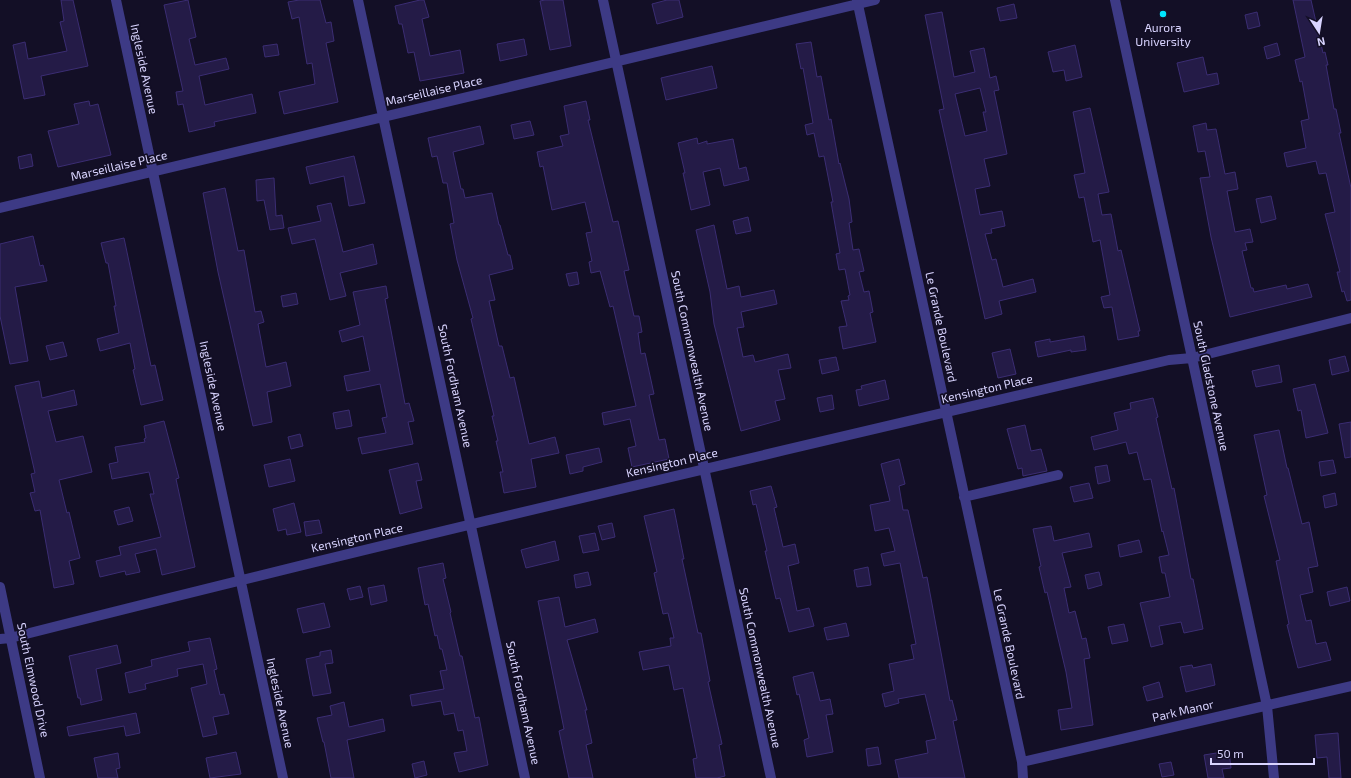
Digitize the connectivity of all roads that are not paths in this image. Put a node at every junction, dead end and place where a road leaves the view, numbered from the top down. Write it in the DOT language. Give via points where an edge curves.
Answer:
graph roads {
  1 [pos="116,0"];
  2 [pos="358,0"];
  3 [pos="603,0"];
  4 [pos="875,0"];
  5 [pos="1115,0"];
  6 [pos="857,2"];
  7 [pos="616,61"];
  8 [pos="384,117"];
  9 [pos="154,172"];
  10 [pos="0,208"];
  11 [pos="1351,318"];
  12 [pos="1192,358"];
  13 [pos="946,412"];
  14 [pos="704,469"];
  15 [pos="1058,475"];
  16 [pos="964,497"];
  17 [pos="471,525"];
  18 [pos="240,580"];
  19 [pos="0,586"];
  20 [pos="5,638"];
  21 [pos="1351,686"];
  22 [pos="1267,706"];
  23 [pos="1022,762"];
  24 [pos="40,778"];
  25 [pos="283,778"];
  26 [pos="525,778"];
  27 [pos="771,778"];
  28 [pos="1023,778"];
  29 [pos="1274,778"];
  1 -- 9 [label="street, Ingleside Avenue"];
  2 -- 8 [label="street, South Fordham Avenue"];
  3 -- 7 [label="street, South Commonwealth Avenue"];
  4 -- 6 [label="street, Marseillaise Place"];
  5 -- 12 [label="street, South Gladstone Avenue"];
  6 -- 7 [label="street, Marseillaise Place"];
  6 -- 13 [label="street, Le Grande Boulevard"];
  7 -- 8 [label="street, Marseillaise Place"];
  7 -- 14 [label="street, South Commonwealth Avenue"];
  8 -- 9 [label="street, Marseillaise Place"];
  8 -- 17 [label="street, South Fordham Avenue"];
  9 -- 10 [label="street, Marseillaise Place"];
  9 -- 18 [label="street, Ingleside Avenue"];
  11 -- 12 [label="street, Kensington Place"];
  12 -- 13 [label="street, Kensington Place" via="1169,360"];
  12 -- 22 [label="street, South Gladstone Avenue"];
  13 -- 14 [label="street, Kensington Place"];
  13 -- 16 [label="street, Le Grande Boulevard"];
  14 -- 17 [label="street, Kensington Place"];
  14 -- 27 [label="street, South Commonwealth Avenue"];
  15 -- 16 [label="street"];
  16 -- 23 [label="street, Le Grande Boulevard"];
  17 -- 18 [label="street, Kensington Place"];
  17 -- 26 [label="street, South Fordham Avenue"];
  18 -- 20 [label="street, Kensington Place"];
  18 -- 25 [label="street, Ingleside Avenue"];
  19 -- 20 [label="street, South Elmwood Drive"];
  20 -- 24 [label="street, South Elmwood Drive"];
  21 -- 22 [label="street, Park Manor"];
  22 -- 23 [label="street, Park Manor"];
  22 -- 29 [label="street, South Gladstone Avenue"];
  23 -- 28 [label="street, Le Grande Boulevard"];
}
